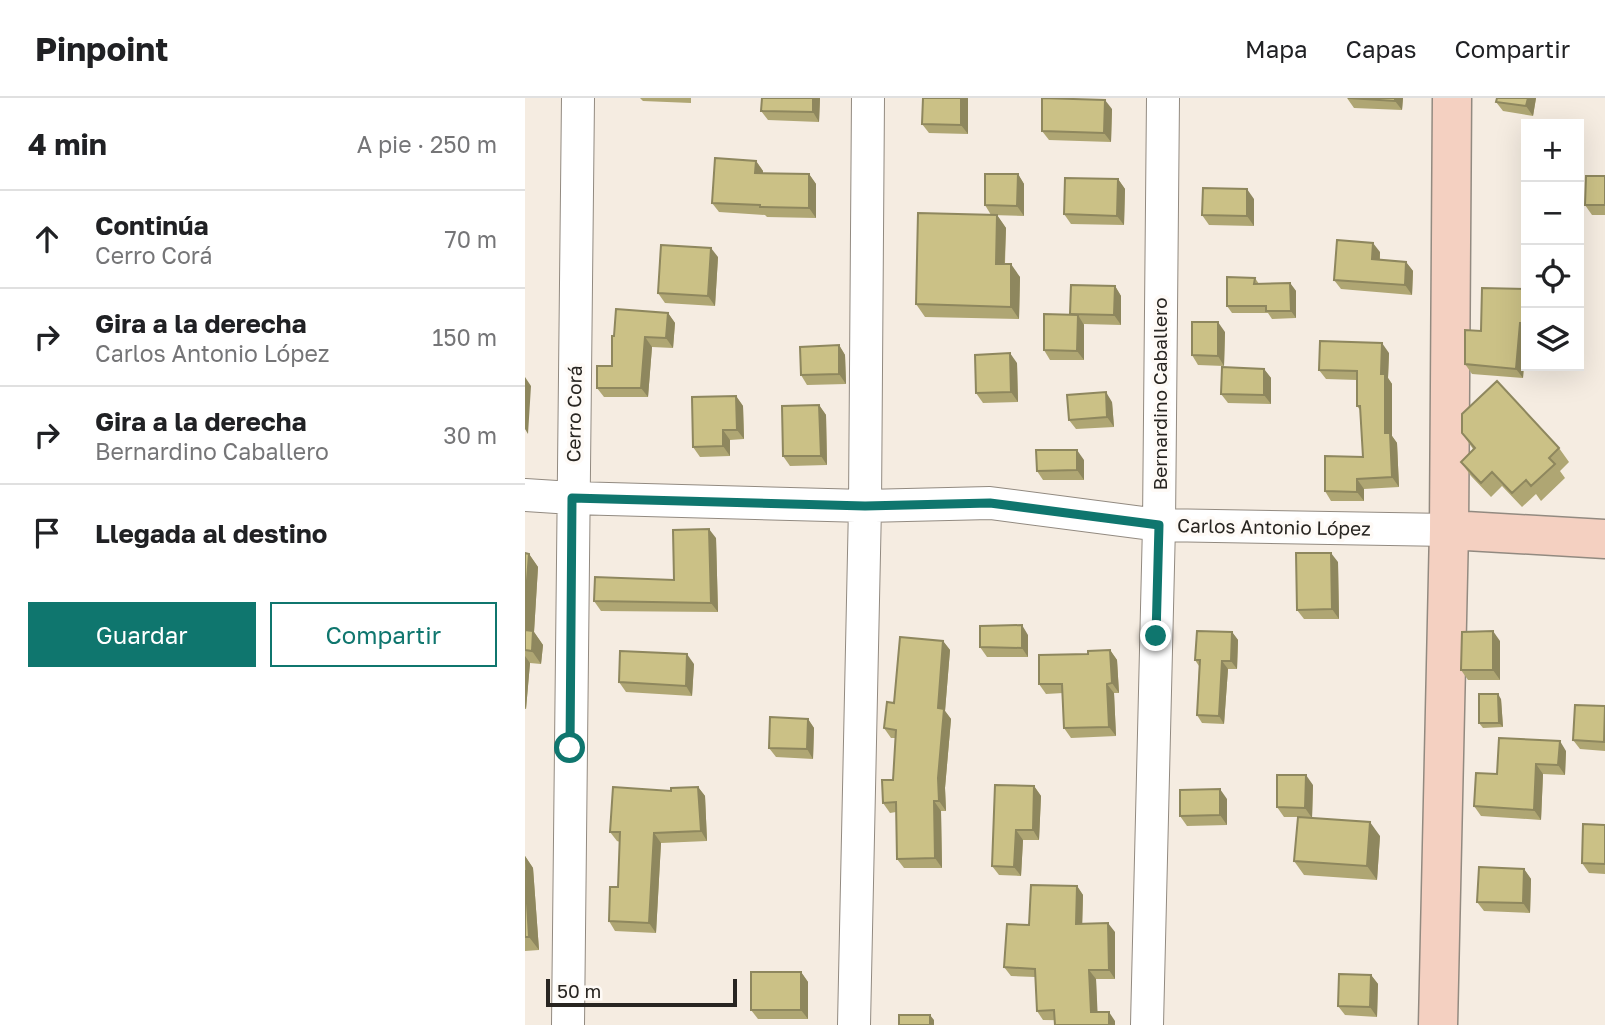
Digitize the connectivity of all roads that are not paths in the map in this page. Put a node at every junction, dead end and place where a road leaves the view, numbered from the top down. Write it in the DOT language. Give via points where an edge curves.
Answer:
graph roads {
  1 [pos="578,98"];
  2 [pos="868,98"];
  3 [pos="1163,98"];
  4 [pos="1452,98"];
  5 [pos="525,495"];
  6 [pos="572,498"];
  7 [pos="865,506"];
  8 [pos="1159,525"];
  9 [pos="1449,530"];
  10 [pos="1605,539"];
  11 [pos="568,1025"];
  12 [pos="854,1025"];
  13 [pos="1147,1025"];
  14 [pos="1438,1025"];
  1 -- 6 [label="street, Cerro Corá"];
  2 -- 7 [label="street"];
  3 -- 8 [label="street, Bernardino Caballero"];
  4 -- 9 [label="street"];
  5 -- 6 [label="street, Carlos Antonio López"];
  6 -- 7 [label="street, Carlos Antonio López"];
  6 -- 11 [label="street, Cerro Corá"];
  7 -- 8 [label="street, Carlos Antonio López" via="990,503"];
  7 -- 12 [label="street"];
  8 -- 9 [label="street, Carlos Antonio López"];
  8 -- 13 [label="street, Bernardino Caballero"];
  9 -- 10 [label="street, Carlos Antonio López"];
  9 -- 14 [label="street"];
}
